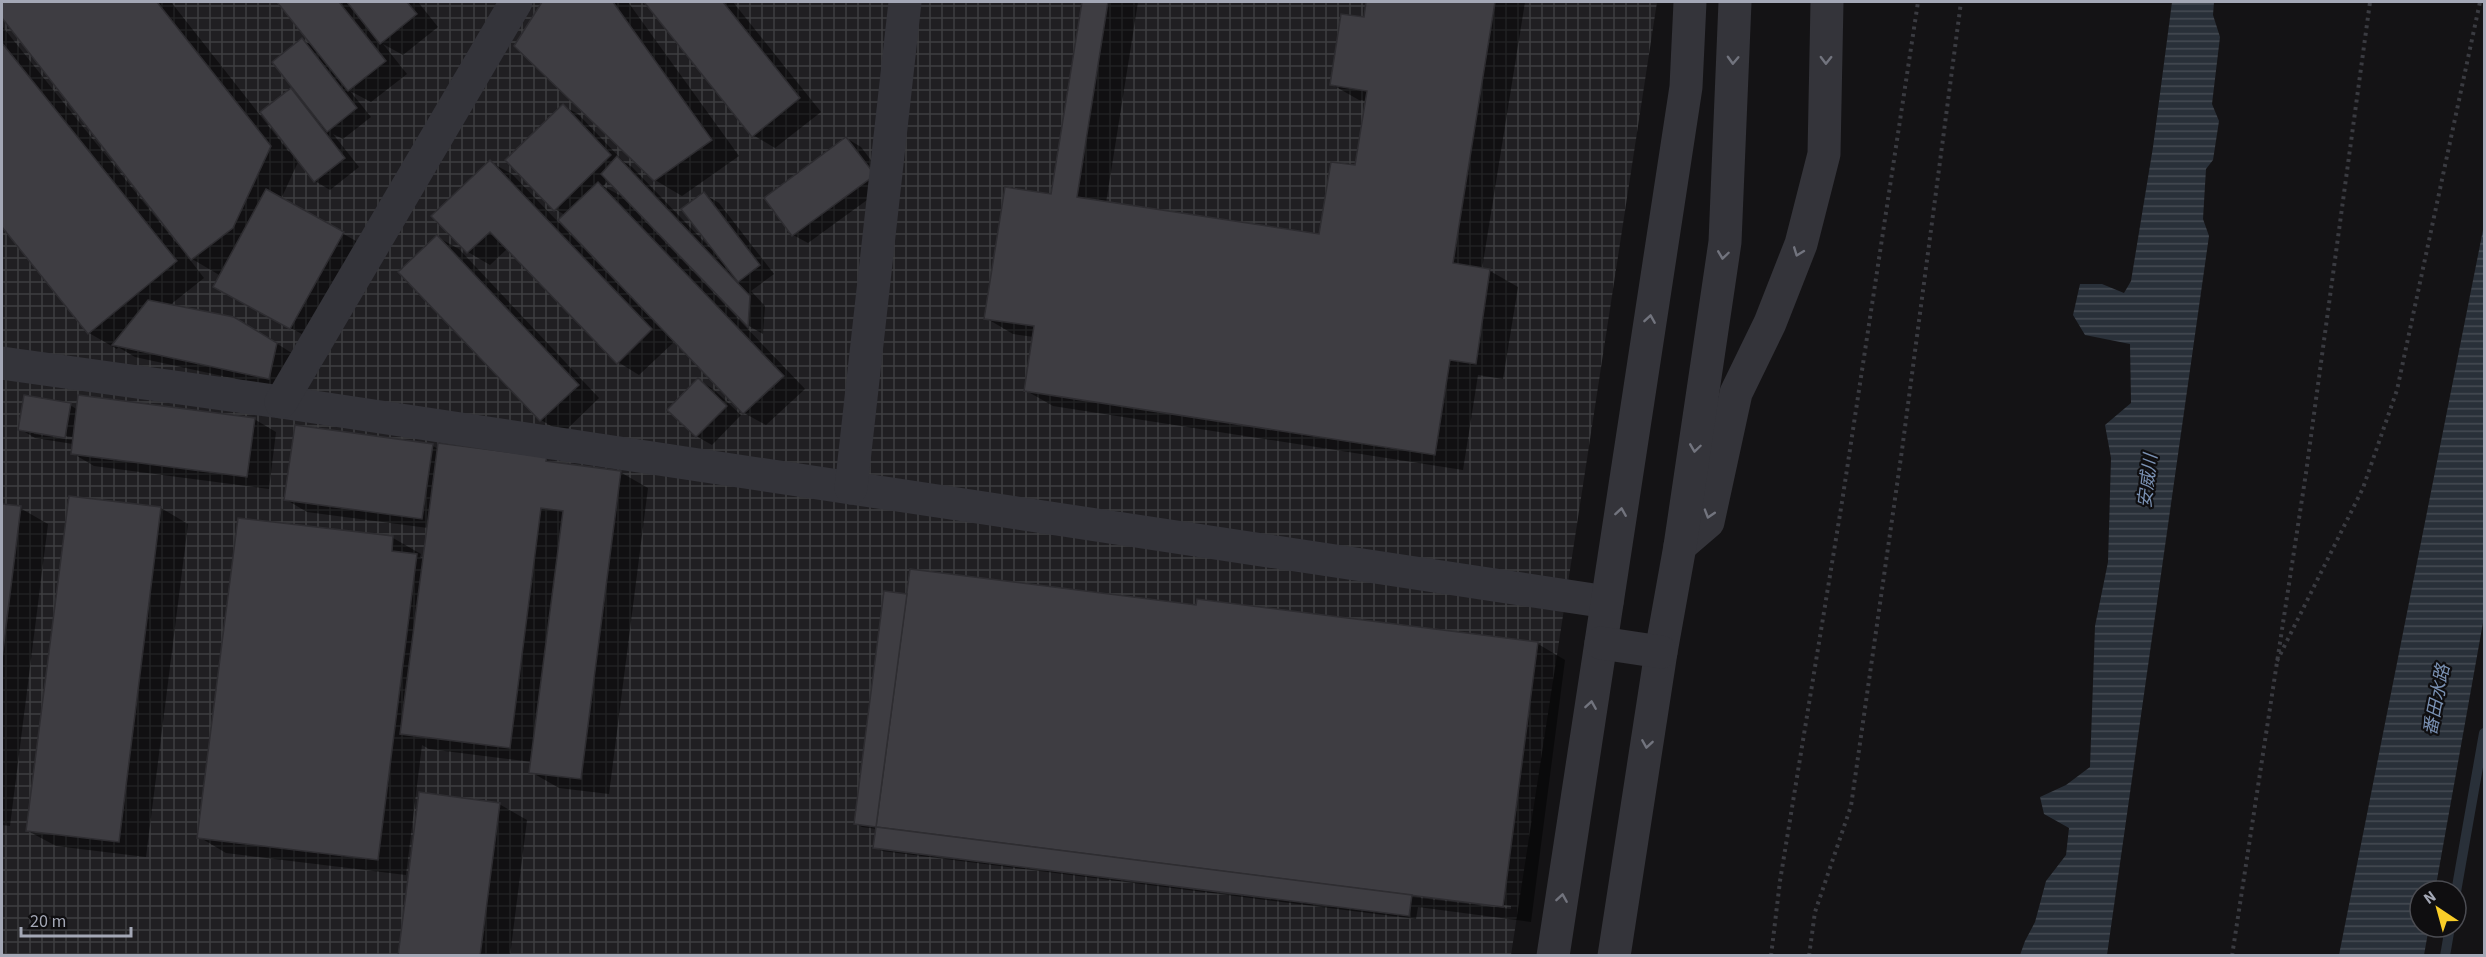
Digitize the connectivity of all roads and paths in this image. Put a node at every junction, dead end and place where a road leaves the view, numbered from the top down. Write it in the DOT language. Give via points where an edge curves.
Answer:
graph roads {
  1 [pos="516,2"];
  2 [pos="1690,2"];
  3 [pos="1735,2"];
  4 [pos="1827,2"];
  5 [pos="1918,2"];
  6 [pos="1961,2"];
  7 [pos="2370,2"];
  8 [pos="2480,2"];
  9 [pos="899,9"];
  10 [pos="2,363"];
  11 [pos="280,402"];
  12 [pos="851,488"];
  13 [pos="1680,546"];
  14 [pos="1607,602"];
  15 [pos="1601,643"];
  16 [pos="1660,652"];
  17 [pos="2276,664"];
  18 [pos="1553,956"];
  19 [pos="1614,956"];
  20 [pos="1771,956"];
  21 [pos="1809,956"];
  22 [pos="2232,956"];
  1 -- 11 [label="street"];
  14 -- 2 [label="street, one-way" via="1686,87"];
  3 -- 13 [label="street, one-way" via="1725,242"];
  4 -- 13 [label="street, one-way" via="1824,154 1801,244 1770,323 1736,393 1708,522"];
  5 -- 20 [label="path"];
  6 -- 21 [label="path" via="1851,806 1815,912"];
  7 -- 17 [label="path"];
  8 -- 17 [label="path" via="2397,390 2363,488"];
  9 -- 12 [label="street"];
  10 -- 11 [label="street"];
  11 -- 12 [label="street"];
  12 -- 14 [label="street"];
  13 -- 16 [label="street"];
  14 -- 15 [label="street"];
  15 -- 16 [label="street"];
  18 -- 15 [label="street, one-way"];
  16 -- 19 [label="street, one-way"];
  17 -- 22 [label="path"];
}
